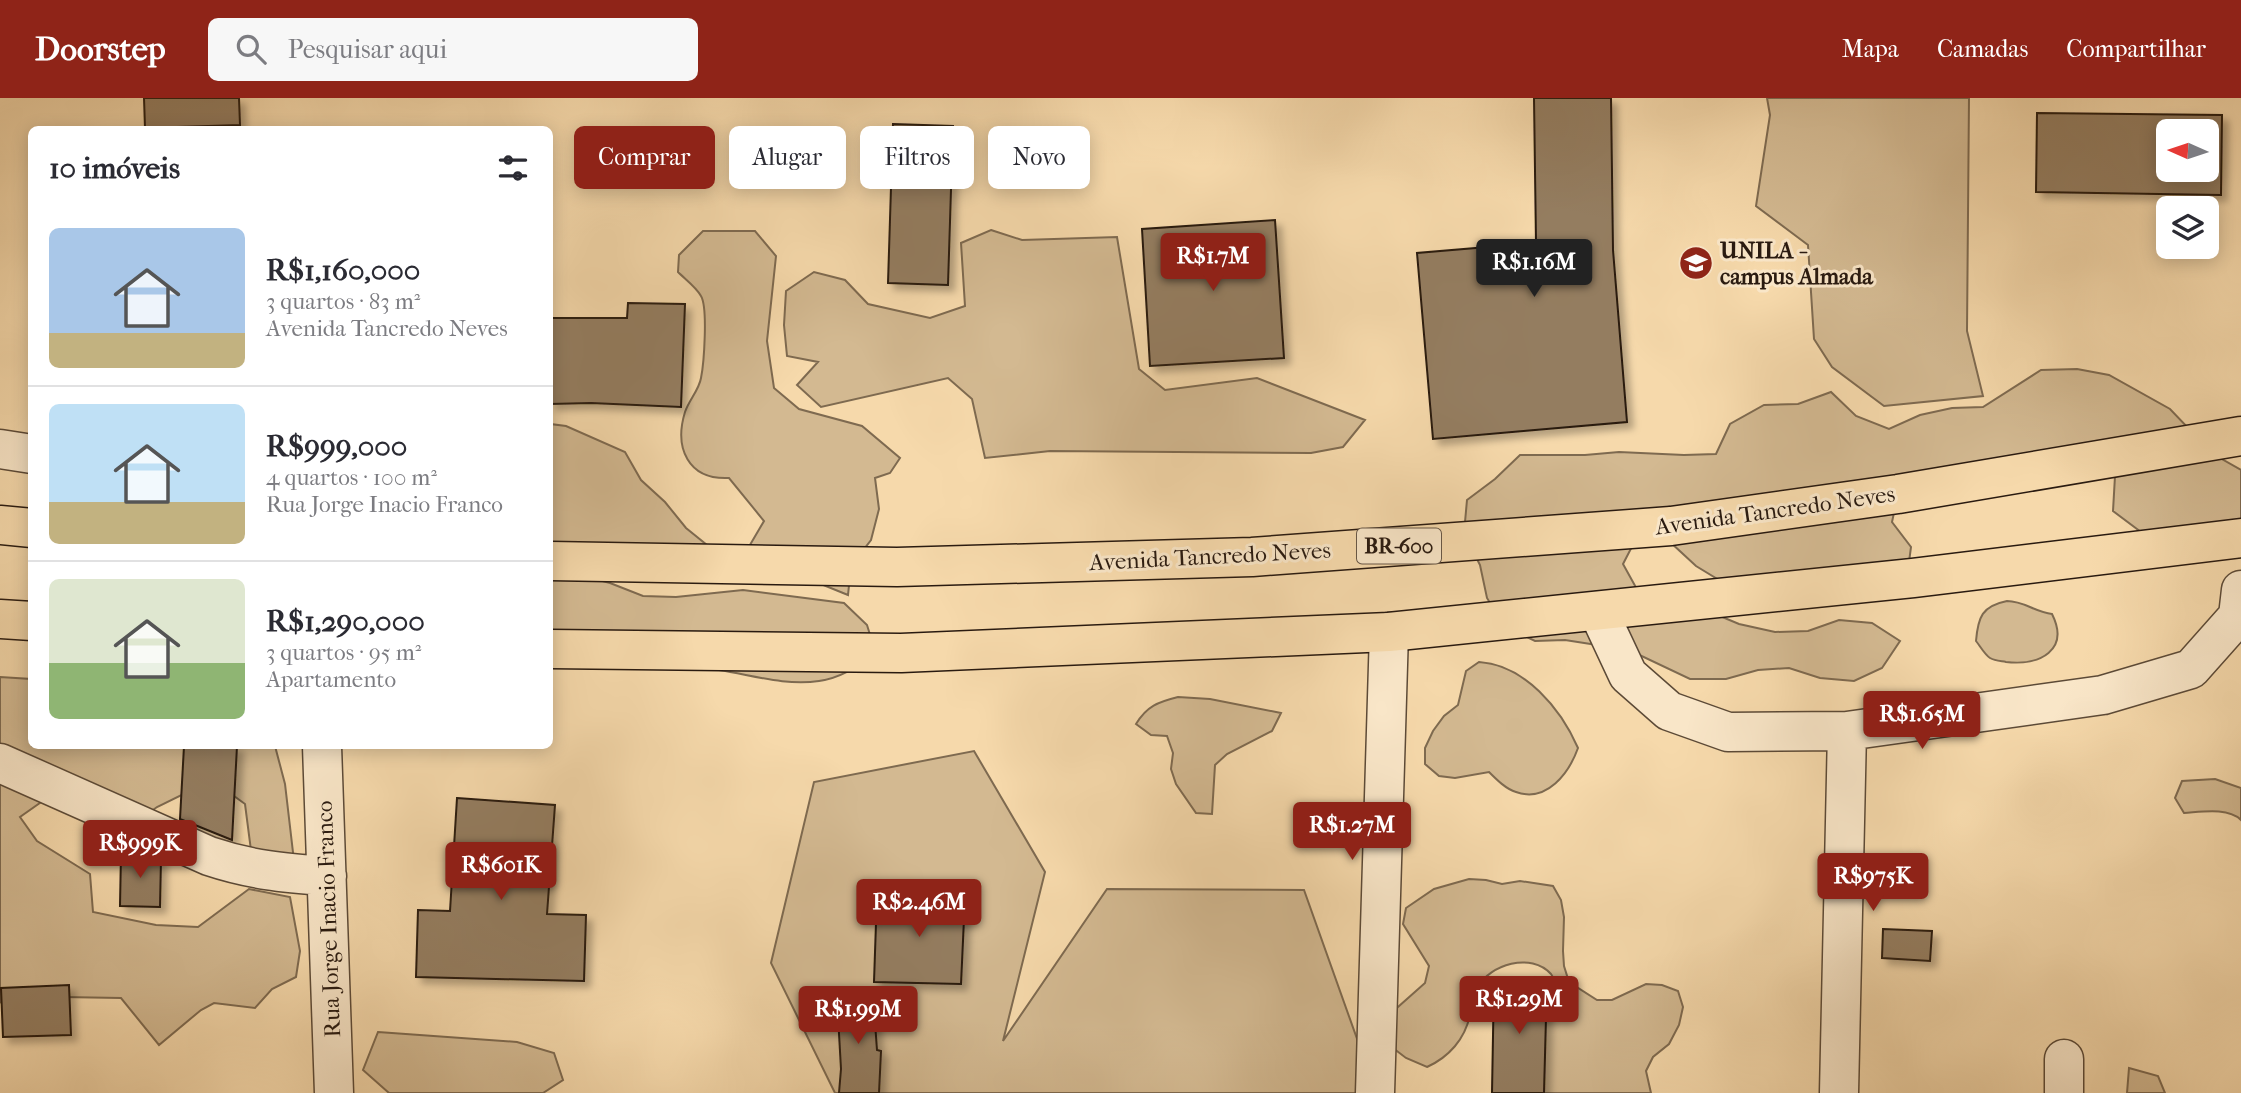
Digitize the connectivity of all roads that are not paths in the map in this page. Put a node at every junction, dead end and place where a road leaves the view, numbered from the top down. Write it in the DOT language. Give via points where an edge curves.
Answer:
graph roads {
  1 [pos="2241,436"];
  2 [pos="0,449"];
  3 [pos="28,453"];
  4 [pos="0,526"];
  5 [pos="28,528"];
  6 [pos="2241,538"];
  7 [pos="553,561"];
  8 [pos="2241,590"];
  9 [pos="1598,611"];
  10 [pos="0,619"];
  11 [pos="28,621"];
  12 [pos="1389,632"];
  13 [pos="553,649"];
  14 [pos="1847,732"];
  15 [pos="322,749"];
  16 [pos="0,763"];
  17 [pos="327,876"];
  18 [pos="334,1093"];
  19 [pos="1375,1093"];
  20 [pos="1839,1093"];
  1 -- 7 [label="main road, Avenida Tancredo Neves / BR-600" via="1898,494 1658,527 1252,557 897,567"];
  2 -- 3 [label="street"];
  4 -- 5 [label="main road"];
  6 -- 9 [label="main road"];
  8 -- 14 [label="street" via="2238,616 2191,668 2103,695"];
  9 -- 12 [label="main road"];
  9 -- 14 [label="street" via="1628,675 1669,711 1728,732"];
  10 -- 11 [label="main road"];
  12 -- 13 [label="main road" via="901,653"];
  12 -- 19 [label="street"];
  14 -- 20 [label="street"];
  15 -- 17 [label="street, Rua Jorge Inacio Franco"];
  16 -- 17 [label="street" via="209,856 244,868"];
  17 -- 18 [label="street, Rua Jorge Inacio Franco"];
}
